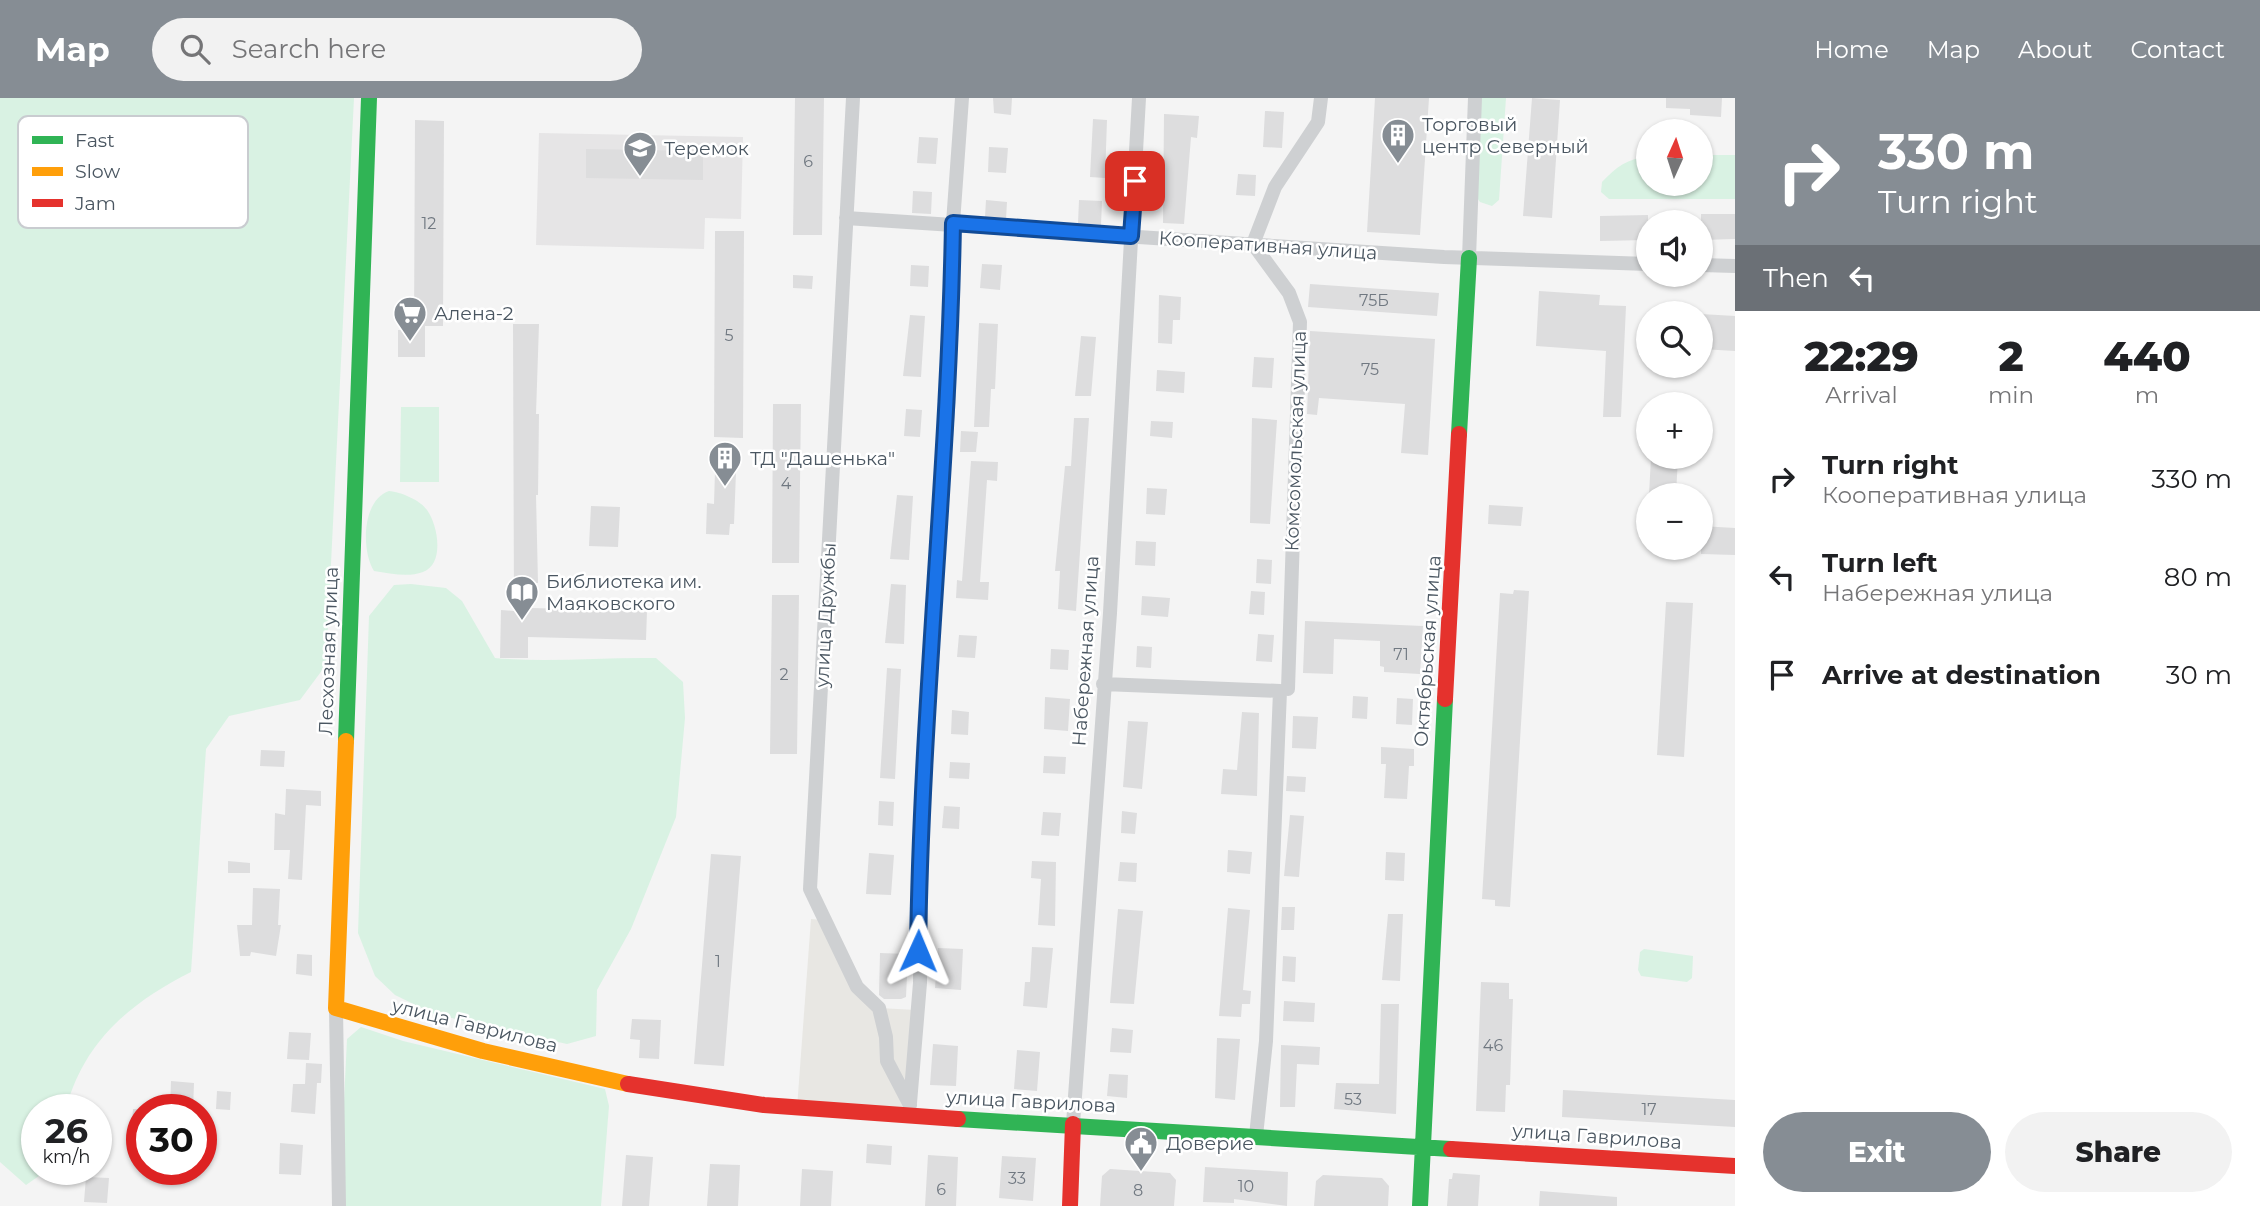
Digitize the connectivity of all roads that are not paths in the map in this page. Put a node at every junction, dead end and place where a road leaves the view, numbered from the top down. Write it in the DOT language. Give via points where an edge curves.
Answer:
graph roads {
  1 [pos="369,98"];
  2 [pos="853,98"];
  3 [pos="962,98"];
  4 [pos="1139,98"];
  5 [pos="1321,98"];
  6 [pos="1475,98"];
  7 [pos="846,218"];
  8 [pos="953,223"];
  9 [pos="1131,236"];
  10 [pos="1253,244"];
  11 [pos="1469,258"];
  12 [pos="1636,264"];
  13 [pos="1713,265"];
  14 [pos="1735,266"];
  15 [pos="1103,684"];
  16 [pos="1284,690"];
  17 [pos="335,1008"];
  18 [pos="910,1110"];
  19 [pos="1073,1125"];
  20 [pos="1256,1136"];
  21 [pos="1423,1145"];
  22 [pos="1735,1166"];
  23 [pos="339,1206"];
  24 [pos="1070,1206"];
  25 [pos="1420,1206"];
  1 -- 17 [label="street, Лесхозная улица"];
  2 -- 7 [label="street, улица Дружбы"];
  3 -- 8 [label="street"];
  4 -- 9 [label="street, Набережная улица"];
  5 -- 10 [label="street" via="1318,122 1275,187"];
  6 -- 11 [label="street, Октябрьская улица"];
  7 -- 8 [label="street, Кооперативная улица"];
  7 -- 18 [label="street, улица Дружбы" via="810,889 857,987 879,1008 887,1061"];
  8 -- 9 [label="street, Кооперативная улица"];
  8 -- 18 [label="street" via="949,395 929,676 920,983"];
  9 -- 10 [label="street, Кооперативная улица"];
  9 -- 15 [label="street, Набережная улица"];
  10 -- 11 [label="street, Кооперативная улица"];
  10 -- 16 [label="street, Комсомольская улица" via="1289,293 1300,322"];
  11 -- 12 [label="street, Кооперативная улица"];
  11 -- 21 [label="street, Октябрьская улица"];
  13 -- 14 [label="street"];
  15 -- 16 [label="street"];
  15 -- 19 [label="street, Набережная улица"];
  16 -- 20 [label="street, Комсомольская улица" via="1266,1041"];
  17 -- 18 [label="street, улица Гаврилова" via="422,1036 645,1088 736,1102"];
  17 -- 23 [label="street, Лесхозная улица"];
  18 -- 19 [label="street, улица Гаврилова"];
  19 -- 20 [label="street, улица Гаврилова"];
  19 -- 24 [label="street, Набережная улица"];
  20 -- 21 [label="street, улица Гаврилова"];
  21 -- 22 [label="street, улица Гаврилова"];
  21 -- 25 [label="street, Октябрьская улица"];
}
